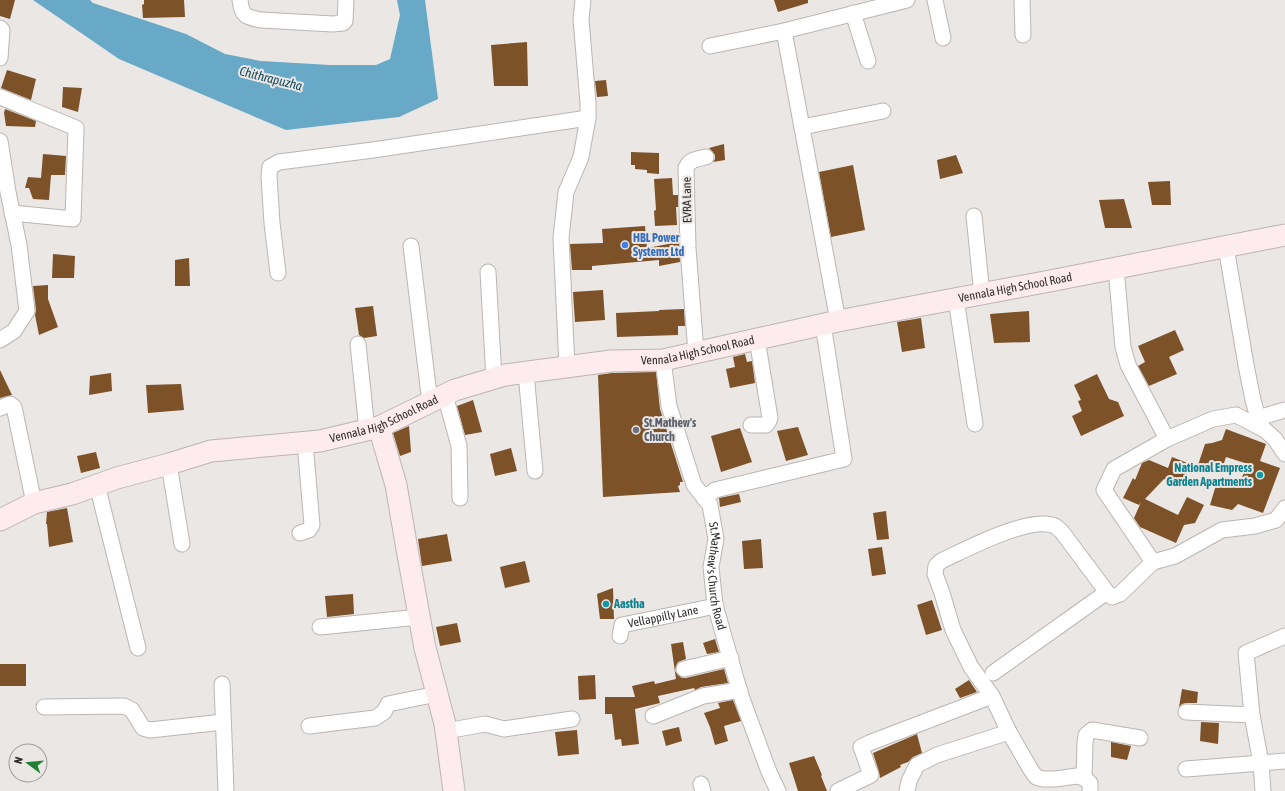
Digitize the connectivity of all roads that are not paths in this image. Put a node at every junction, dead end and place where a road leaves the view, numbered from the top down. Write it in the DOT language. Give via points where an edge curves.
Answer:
graph roads {
  1 [pos="240,0"];
  2 [pos="346,0"];
  3 [pos="583,0"];
  4 [pos="907,0"];
  5 [pos="935,0"];
  6 [pos="1022,0"];
  7 [pos="886,3"];
  8 [pos="853,13"];
  9 [pos="0,28"];
  10 [pos="784,31"];
  11 [pos="1023,35"];
  12 [pos="943,38"];
  13 [pos="710,46"];
  14 [pos="0,58"];
  15 [pos="868,61"];
  16 [pos="0,97"];
  17 [pos="882,112"];
  18 [pos="588,118"];
  19 [pos="802,127"];
  20 [pos="0,141"];
  21 [pos="706,157"];
  22 [pos="12,213"];
  23 [pos="974,216"];
  24 [pos="1285,235"];
  25 [pos="411,246"];
  26 [pos="1226,247"];
  27 [pos="1116,268"];
  28 [pos="278,272"];
  29 [pos="488,272"];
  30 [pos="982,294"];
  31 [pos="956,299"];
  32 [pos="831,323"];
  33 [pos="757,339"];
  34 [pos="0,340"];
  35 [pos="358,344"];
  36 [pos="696,353"];
  37 [pos="663,360"];
  38 [pos="567,367"];
  39 [pos="526,373"];
  40 [pos="494,379"];
  41 [pos="437,399"];
  42 [pos="0,408"];
  43 [pos="1285,410"];
  44 [pos="975,424"];
  45 [pos="751,425"];
  46 [pos="373,428"];
  47 [pos="1167,439"];
  48 [pos="305,442"];
  49 [pos="1285,454"];
  50 [pos="169,464"];
  51 [pos="535,471"];
  52 [pos="97,485"];
  53 [pos="460,498"];
  54 [pos="704,498"];
  55 [pos="34,503"];
  56 [pos="1285,508"];
  57 [pos="0,520"];
  58 [pos="300,533"];
  59 [pos="182,544"];
  60 [pos="1153,562"];
  61 [pos="1106,590"];
  62 [pos="716,606"];
  63 [pos="420,617"];
  64 [pos="320,627"];
  65 [pos="620,636"];
  66 [pos="1285,636"];
  67 [pos="138,648"];
  68 [pos="731,658"];
  69 [pos="684,669"];
  70 [pos="992,673"];
  71 [pos="222,684"];
  72 [pos="740,690"];
  73 [pos="437,694"];
  74 [pos="992,696"];
  75 [pos="44,707"];
  76 [pos="1186,712"];
  77 [pos="1252,715"];
  78 [pos="653,716"];
  79 [pos="572,718"];
  80 [pos="223,722"];
  81 [pos="309,726"];
  82 [pos="446,731"];
  83 [pos="1008,732"];
  84 [pos="1140,738"];
  85 [pos="1285,761"];
  86 [pos="1261,763"];
  87 [pos="1186,769"];
  88 [pos="1087,784"];
  89 [pos="226,791"];
  90 [pos="454,791"];
  91 [pos="778,791"];
  92 [pos="838,791"];
  93 [pos="907,791"];
  94 [pos="1263,791"];
  1 -- 2 [label="street" via="241,10 250,18 333,24 345,21"];
  3 -- 18 [label="street" via="581,19"];
  4 -- 7 [label="street"];
  5 -- 12 [label="street"];
  6 -- 11 [label="street"];
  7 -- 8 [label="street"];
  8 -- 10 [label="street"];
  8 -- 15 [label="street"];
  9 -- 14 [label="street"];
  10 -- 13 [label="street"];
  10 -- 19 [label="street"];
  16 -- 22 [label="street" via="76,128 73,219"];
  17 -- 19 [label="street"];
  18 -- 28 [label="street" via="280,162 270,167 269,176"];
  18 -- 38 [label="street" via="581,157 566,192 561,238"];
  19 -- 32 [label="street"];
  20 -- 22 [label="street"];
  21 -- 36 [label="street, EVRA Lane" via="692,160 686,168 688,248"];
  22 -- 34 [label="street" via="19,245 27,311 14,331"];
  23 -- 30 [label="street"];
  24 -- 26 [label="main road, Vennala High School Road"];
  25 -- 41 [label="street"];
  26 -- 27 [label="main road, Vennala High School Road"];
  26 -- 43 [label="street" via="1252,400 1258,418"];
  27 -- 30 [label="main road, Vennala High School Road"];
  27 -- 47 [label="street" via="1122,347 1128,365"];
  29 -- 40 [label="street"];
  30 -- 31 [label="main road, Vennala High School Road"];
  31 -- 32 [label="main road, Vennala High School Road"];
  31 -- 44 [label="street"];
  32 -- 33 [label="main road, Vennala High School Road"];
  32 -- 54 [label="street" via="844,459 715,490"];
  33 -- 36 [label="main road, Vennala High School Road"];
  33 -- 45 [label="street" via="770,421 766,425"];
  35 -- 46 [label="street"];
  36 -- 37 [label="main road, Vennala High School Road"];
  37 -- 38 [label="main road, Vennala High School Road" via="611,361"];
  37 -- 54 [label="street, St.Mathew's Church Road" via="669,406 694,484"];
  38 -- 39 [label="main road, Vennala High School Road"];
  39 -- 40 [label="main road, Vennala High School Road"];
  39 -- 51 [label="street"];
  40 -- 41 [label="main road, Vennala High School Road" via="455,390"];
  41 -- 46 [label="main road, Vennala High School Road"];
  41 -- 53 [label="street" via="459,446"];
  42 -- 55 [label="street" via="10,404 14,407"];
  46 -- 48 [label="main road, Vennala High School Road" via="320,441"];
  46 -- 63 [label="main road" via="396,484"];
  47 -- 49 [label="street" via="1213,419 1236,414 1265,430"];
  47 -- 60 [label="street" via="1114,469 1104,490"];
  48 -- 50 [label="main road, Vennala High School Road" via="211,451"];
  48 -- 58 [label="street" via="312,524 309,530"];
  50 -- 52 [label="main road, Vennala High School Road"];
  50 -- 59 [label="street"];
  52 -- 55 [label="main road, Vennala High School Road"];
  52 -- 67 [label="street"];
  54 -- 62 [label="street, St.Mathew's Church Road" via="710,505 716,539 711,567"];
  55 -- 57 [label="main road, Vennala High School Road"];
  56 -- 60 [label="street" via="1276,520 1255,526 1222,530 1175,556"];
  60 -- 61 [label="street" via="1120,594 1112,597"];
  61 -- 70 [label="street" via="1100,597"];
  61 -- 74 [label="street" via="1062,532 1056,526 1045,524 1017,528 941,561 936,566 935,574 953,630 971,667"];
  62 -- 65 [label="street, Vellappilly Lane" via="622,625"];
  62 -- 68 [label="street, St.Mathew's Church Road"];
  63 -- 64 [label="street"];
  63 -- 73 [label="main road"];
  66 -- 77 [label="street" via="1246,653"];
  68 -- 69 [label="street"];
  68 -- 72 [label="street, St.Mathew's Church Road"];
  71 -- 80 [label="street"];
  72 -- 78 [label="street" via="703,696"];
  72 -- 91 [label="street, St.Mathew's Church Road"];
  73 -- 81 [label="street" via="388,704 384,712 375,718"];
  73 -- 82 [label="main road"];
  74 -- 83 [label="street"];
  74 -- 92 [label="street" via="861,747 871,775"];
  75 -- 80 [label="street" via="124,706 132,710 143,728 150,730"];
  76 -- 77 [label="street"];
  77 -- 86 [label="street"];
  79 -- 82 [label="street" via="504,729 485,724"];
  80 -- 89 [label="street"];
  82 -- 90 [label="main road"];
  83 -- 88 [label="street" via="1036,777 1055,779 1077,776"];
  83 -- 93 [label="street" via="937,755 917,765"];
  84 -- 88 [label="street" via="1092,730 1086,735 1084,742"];
  85 -- 86 [label="street"];
  86 -- 87 [label="street"];
  86 -- 94 [label="street"];
}
